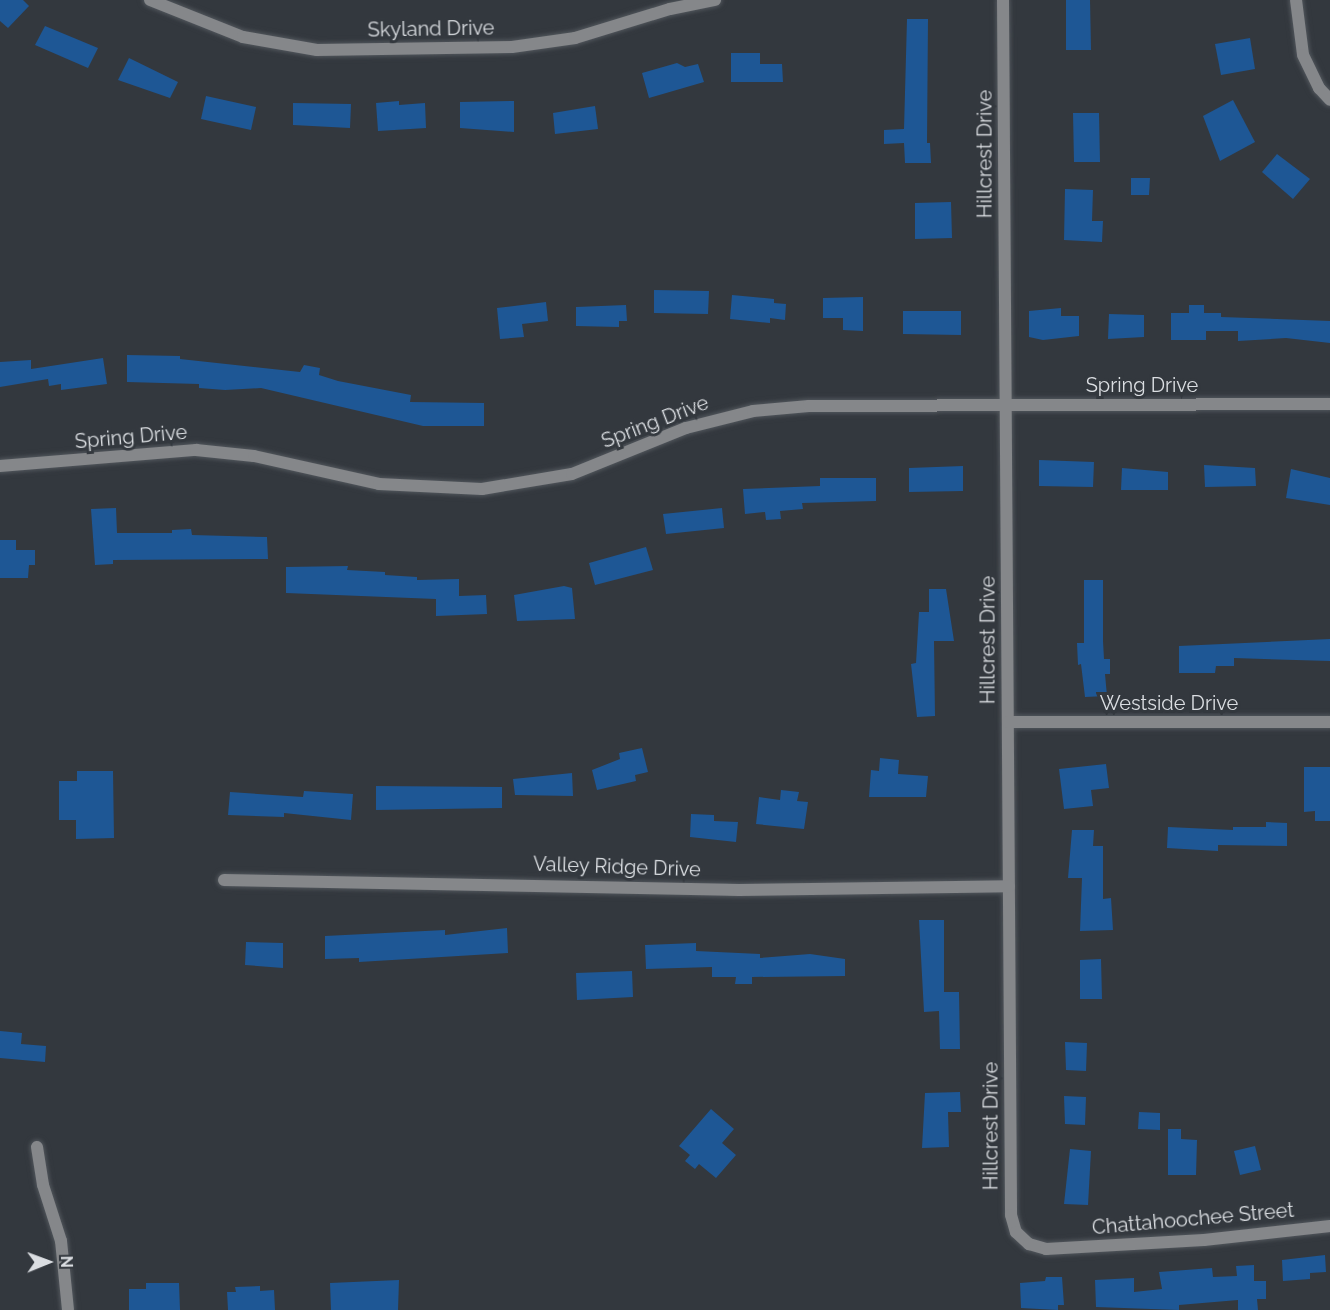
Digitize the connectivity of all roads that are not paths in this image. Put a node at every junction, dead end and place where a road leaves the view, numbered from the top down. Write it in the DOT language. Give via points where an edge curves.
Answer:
graph roads {
  1 [pos="150,0"];
  2 [pos="715,0"];
  3 [pos="1003,0"];
  4 [pos="1296,0"];
  5 [pos="1330,100"];
  6 [pos="1330,404"];
  7 [pos="1006,405"];
  8 [pos="0,466"];
  9 [pos="1008,722"];
  10 [pos="1330,722"];
  11 [pos="224,880"];
  12 [pos="1009,886"];
  13 [pos="37,1147"];
  14 [pos="1330,1226"];
  15 [pos="1059,1249"];
  16 [pos="68,1310"];
  1 -- 2 [label="street, Skyland Drive" via="243,38 317,50 512,47 575,38 670,9"];
  3 -- 7 [label="street, Hillcrest Drive"];
  4 -- 5 [label="street" via="1304,55 1319,88"];
  6 -- 7 [label="street, Spring Drive"];
  7 -- 8 [label="street, Spring Drive" via="809,406 753,411 686,428 572,474 482,489 380,484 254,456 196,450"];
  7 -- 9 [label="street, Hillcrest Drive"];
  9 -- 10 [label="street, Westside Drive"];
  9 -- 12 [label="street, Hillcrest Drive"];
  11 -- 12 [label="street, Valley Ridge Drive" via="739,890"];
  12 -- 15 [label="street, Hillcrest Drive" via="1011,1215 1016,1232 1029,1244"];
  13 -- 16 [label="street" via="43,1185 61,1241"];
  14 -- 15 [label="street, Chattahoochee Street" via="1204,1240"];
}
